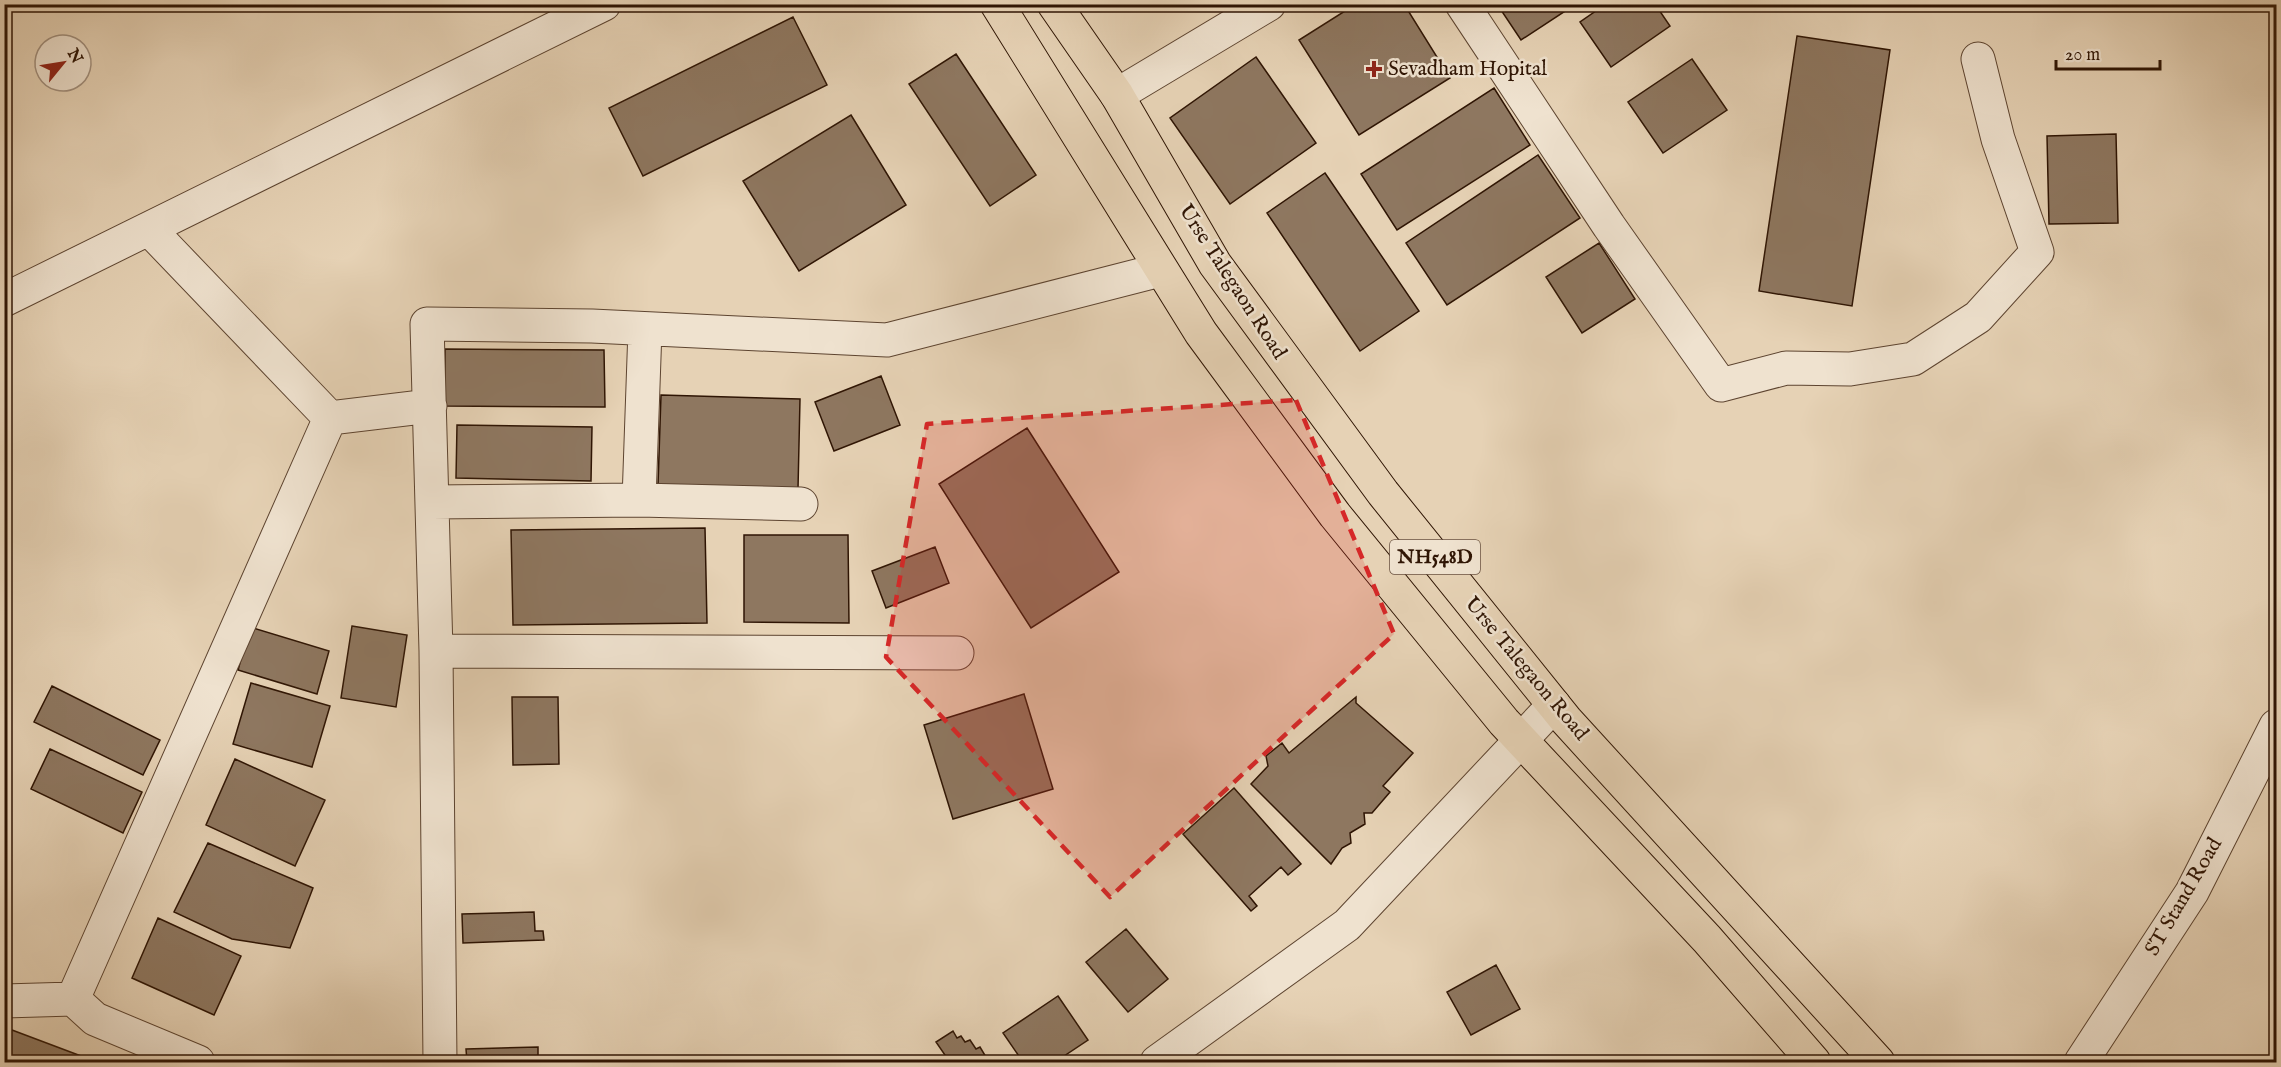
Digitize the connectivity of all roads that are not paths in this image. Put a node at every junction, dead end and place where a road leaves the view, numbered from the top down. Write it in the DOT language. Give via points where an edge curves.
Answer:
graph roads {
  1 [pos="604,4"];
  2 [pos="997,4"];
  3 [pos="1054,4"];
  4 [pos="1269,4"];
  5 [pos="1462,4"];
  6 [pos="1978,59"];
  7 [pos="1117,95"];
  8 [pos="149,229"];
  9 [pos="1160,270"];
  10 [pos="4,300"];
  11 [pos="645,329"];
  12 [pos="430,405"];
  13 [pos="330,418"];
  14 [pos="639,500"];
  15 [pos="432,502"];
  16 [pos="801,504"];
  17 [pos="436,651"];
  18 [pos="957,653"];
  19 [pos="1554,705"];
  20 [pos="2277,726"];
  21 [pos="1522,741"];
  22 [pos="73,999"];
  23 [pos="4,1001"];
  24 [pos="198,1062"];
  25 [pos="440,1062"];
  26 [pos="1157,1062"];
  27 [pos="1814,1062"];
  28 [pos="1878,1062"];
  29 [pos="2081,1062"];
  1 -- 8 [label="street"];
  2 -- 9 [label="highway, NH548D"];
  3 -- 7 [label="highway, Urse Talegaon Road / NH548D"];
  4 -- 7 [label="street"];
  5 -- 6 [label="street" via="1609,226 1721,385 1786,368 1850,369 1913,358 1978,317 2037,252 1998,139"];
  7 -- 19 [label="highway, Urse Talegaon Road / NH548D" via="1215,264 1282,358 1383,494"];
  8 -- 10 [label="street"];
  8 -- 13 [label="street"];
  9 -- 11 [label="street" via="887,340"];
  9 -- 21 [label="highway, NH548D" via="1200,333 1335,515"];
  11 -- 12 [label="street" via="427,324"];
  11 -- 14 [label="street"];
  12 -- 13 [label="street"];
  12 -- 15 [label="street"];
  13 -- 22 [label="street"];
  14 -- 15 [label="street"];
  14 -- 16 [label="street"];
  15 -- 17 [label="street"];
  17 -- 18 [label="street"];
  17 -- 25 [label="street"];
  19 -- 21 [label="street"];
  19 -- 28 [label="highway, Urse Talegaon Road / NH548D"];
  20 -- 29 [label="street, ST Stand Road" via="2192,892"];
  21 -- 26 [label="street" via="1347,925"];
  21 -- 27 [label="highway, NH548D" via="1707,939"];
  22 -- 23 [label="street"];
  22 -- 24 [label="street" via="95,1019"];
}
